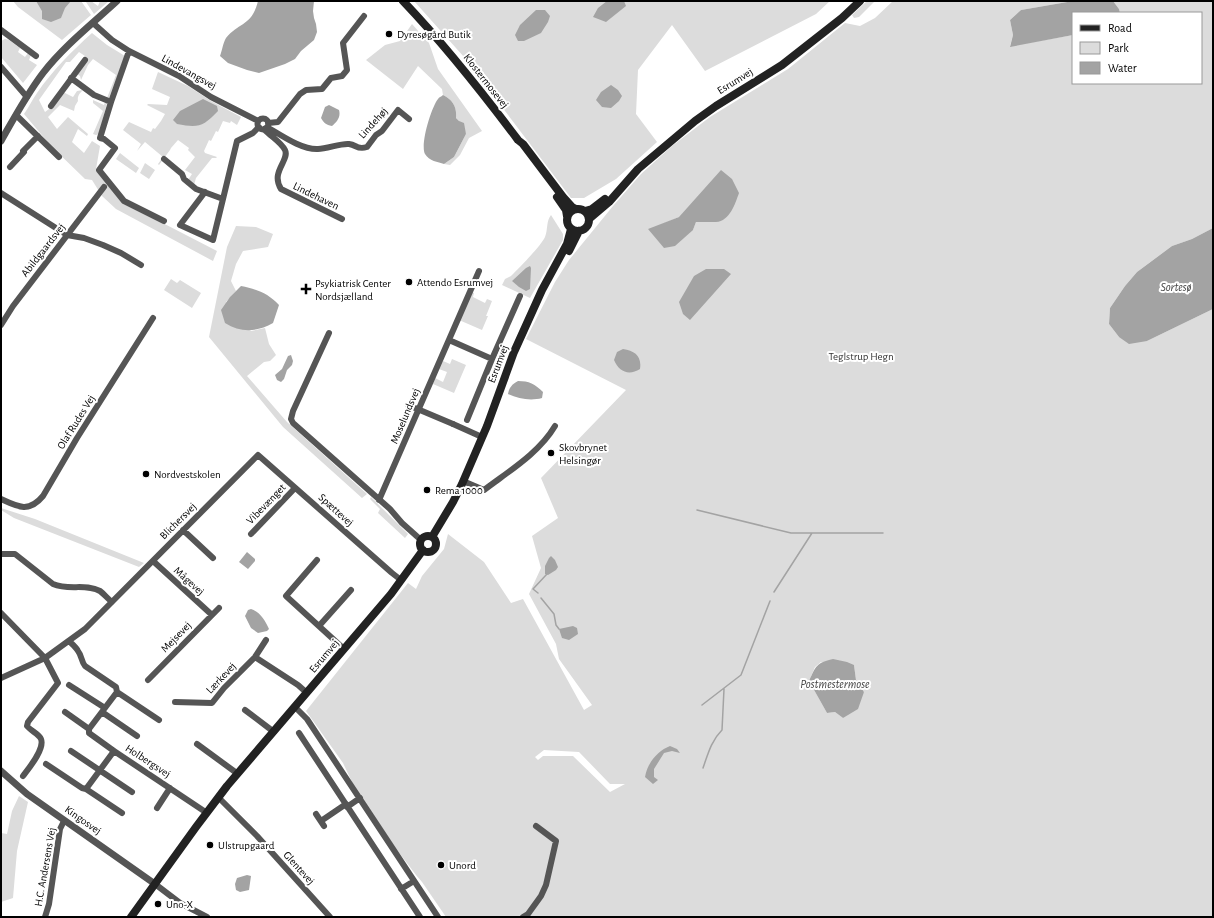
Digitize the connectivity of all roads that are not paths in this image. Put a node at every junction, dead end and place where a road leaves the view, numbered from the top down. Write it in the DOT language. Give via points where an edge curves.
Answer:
graph roads {
  1 [pos="117,1"];
  2 [pos="403,1"];
  3 [pos="860,1"];
  4 [pos="364,16"];
  5 [pos="93,24"];
  6 [pos="2,33"];
  7 [pos="129,51"];
  8 [pos="36,56"];
  9 [pos="84,60"];
  10 [pos="1,68"];
  11 [pos="71,78"];
  12 [pos="26,97"];
  13 [pos="111,102"];
  14 [pos="51,106"];
  15 [pos="16,116"];
  16 [pos="409,119"];
  17 [pos="263,126"];
  18 [pos="3,132"];
  19 [pos="38,136"];
  20 [pos="518,140"];
  21 [pos="1,141"];
  22 [pos="349,144"];
  23 [pos="59,157"];
  24 [pos="164,159"];
  25 [pos="10,167"];
  26 [pos="104,187"];
  27 [pos="205,192"];
  28 [pos="1,193"];
  29 [pos="223,199"];
  30 [pos="576,209"];
  31 [pos="587,215"];
  32 [pos="568,216"];
  33 [pos="342,220"];
  34 [pos="164,221"];
  35 [pos="575,230"];
  36 [pos="67,235"];
  37 [pos="141,265"];
  38 [pos="479,271"];
  39 [pos="520,296"];
  40 [pos="153,318"];
  41 [pos="1,325"];
  42 [pos="329,333"];
  43 [pos="449,340"];
  44 [pos="492,359"];
  45 [pos="408,405"];
  46 [pos="467,420"];
  47 [pos="555,426"];
  48 [pos="482,436"];
  49 [pos="258,455"];
  50 [pos="463,481"];
  51 [pos="295,488"];
  52 [pos="1,499"];
  53 [pos="380,500"];
  54 [pos="183,530"];
  55 [pos="251,534"];
  56 [pos="432,537"];
  57 [pos="421,540"];
  58 [pos="423,550"];
  59 [pos="1,554"];
  60 [pos="213,558"];
  61 [pos="317,560"];
  62 [pos="153,562"];
  63 [pos="402,580"];
  64 [pos="351,590"];
  65 [pos="112,602"];
  66 [pos="219,608"];
  67 [pos="1,614"];
  68 [pos="212,615"];
  69 [pos="319,626"];
  70 [pos="266,640"];
  71 [pos="69,641"];
  72 [pos="344,649"];
  73 [pos="255,657"];
  74 [pos="45,658"];
  75 [pos="1,678"];
  76 [pos="148,680"];
  77 [pos="69,685"];
  78 [pos="117,692"];
  79 [pos="307,693"];
  80 [pos="175,702"];
  81 [pos="295,707"];
  82 [pos="103,710"];
  83 [pos="245,710"];
  84 [pos="65,712"];
  85 [pos="159,720"];
  86 [pos="89,729"];
  87 [pos="274,732"];
  88 [pos="299,733"];
  89 [pos="137,736"];
  90 [pos="197,744"];
  91 [pos="71,751"];
  92 [pos="114,751"];
  93 [pos="46,764"];
  94 [pos="100,770"];
  95 [pos="1,771"];
  96 [pos="238,774"];
  97 [pos="23,776"];
  98 [pos="170,788"];
  99 [pos="86,789"];
  100 [pos="132,792"];
  101 [pos="219,798"];
  102 [pos="360,798"];
  103 [pos="346,805"];
  104 [pos="156,808"];
  105 [pos="122,813"];
  106 [pos="207,813"];
  107 [pos="316,814"];
  108 [pos="64,821"];
  109 [pos="536,826"];
  110 [pos="414,881"];
  111 [pos="155,884"];
  112 [pos="401,889"];
  113 [pos="47,916"];
  114 [pos="131,917"];
  115 [pos="207,917"];
  116 [pos="330,917"];
  117 [pos="420,917"];
  118 [pos="438,917"];
  119 [pos="523,917"];
  1 -- 5 [label="street"];
  2 -- 20 [label="main road, Klostermosevej" via="432,31"];
  3 -- 31 [label="main road, Esrumvej" via="782,65 698,118 638,169 609,202"];
  4 -- 17 [label="street" via="343,44 347,70 342,76 331,78 322,89 306,90 278,122"];
  5 -- 7 [label="street, Lindevangsvej"];
  5 -- 12 [label="street" via="59,54"];
  6 -- 8 [label="street"];
  7 -- 13 [label="street"];
  7 -- 17 [label="street, Lindevangsvej" via="179,76"];
  9 -- 11 [label="street"];
  10 -- 12 [label="street"];
  11 -- 13 [label="street" via="94,95"];
  11 -- 14 [label="street"];
  12 -- 15 [label="street"];
  13 -- 34 [label="street" via="100,138 115,148 99,170 124,200"];
  15 -- 18 [label="street"];
  15 -- 19 [label="street"];
  16 -- 22 [label="street, Lindehøj" via="398,110 367,148"];
  17 -- 22 [label="street, Lindevangsvej" via="306,147 319,149"];
  17 -- 29 [label="street" via="237,141"];
  17 -- 33 [label="street, Lindehaven" via="286,151 286,157 279,169 278,184 281,189"];
  18 -- 21 [label="street"];
  19 -- 23 [label="street"];
  19 -- 25 [label="street"];
  20 -- 30 [label="main road, Klostermosevej" via="563,197"];
  20 -- 32 [label="main road, Klostermosevej" via="520,147 563,205"];
  24 -- 27 [label="street" via="196,189"];
  26 -- 36 [label="street, Abildgaardsvej"];
  27 -- 29 [label="street"];
  27 -- 29 [label="street" via="180,225 213,240"];
  28 -- 36 [label="street"];
  30 -- 31 [label="main road"];
  30 -- 32 [label="main road"];
  31 -- 35 [label="main road" via="587,227 584,230"];
  32 -- 35 [label="main road" via="567,223"];
  35 -- 48 [label="main road, Esrumvej" via="568,254 524,327"];
  36 -- 37 [label="street" via="103,245"];
  36 -- 41 [label="street, Abildgaardsvej"];
  38 -- 43 [label="street, Moselundsvej"];
  39 -- 44 [label="street"];
  40 -- 52 [label="street, Olaf Rudes Vej" via="39,501 24,508"];
  42 -- 53 [label="street" via="291,419 304,434"];
  43 -- 44 [label="street"];
  43 -- 53 [label="street, Moselundsvej"];
  44 -- 46 [label="street"];
  45 -- 48 [label="street, bridge"];
  47 -- 50 [label="street" via="523,461 484,490"];
  48 -- 50 [label="main road, Esrumvej"];
  49 -- 51 [label="street, Spættevej"];
  49 -- 54 [label="street, Blichersvej"];
  50 -- 56 [label="main road, Esrumvej"];
  51 -- 55 [label="street, Vibevænget"];
  51 -- 63 [label="street, Spættevej"];
  53 -- 57 [label="street"];
  54 -- 60 [label="street"];
  54 -- 62 [label="street, Blichersvej"];
  56 -- 57 [label="main road" via="425,536"];
  56 -- 58 [label="main road" via="436,543 435,548 431,551"];
  57 -- 58 [label="main road"];
  58 -- 63 [label="main road, Esrumvej"];
  59 -- 65 [label="street" via="15,554 54,584 100,591"];
  61 -- 69 [label="street" via="286,596"];
  62 -- 65 [label="street, Blichersvej"];
  62 -- 68 [label="street, Mågevej"];
  63 -- 72 [label="main road, Esrumvej"];
  64 -- 69 [label="street"];
  65 -- 71 [label="street, Blichersvej"];
  66 -- 68 [label="street, Mejsevej"];
  67 -- 74 [label="street"];
  68 -- 76 [label="street, Mejsevej"];
  69 -- 72 [label="street"];
  70 -- 73 [label="street, Lærkevej"];
  71 -- 74 [label="street, Blichersvej"];
  71 -- 78 [label="street" via="78,650 81,662 116,687"];
  72 -- 79 [label="main road, Esrumvej"];
  73 -- 79 [label="street"];
  73 -- 80 [label="street, Lærkevej" via="212,703"];
  74 -- 75 [label="street, Blichersvej"];
  74 -- 97 [label="street" via="58,684 28,722 27,726 42,743 36,759"];
  77 -- 82 [label="street, Holbergsvej"];
  78 -- 82 [label="street"];
  78 -- 85 [label="street"];
  79 -- 81 [label="main road, Esrumvej"];
  81 -- 87 [label="main road, Esrumvej"];
  81 -- 102 [label="street" via="307,719"];
  82 -- 86 [label="street"];
  82 -- 89 [label="street, Holbergsvej"];
  83 -- 87 [label="street"];
  84 -- 86 [label="street, Holbergsvej"];
  86 -- 92 [label="street, Holbergsvej" via="89,733"];
  87 -- 96 [label="main road, Esrumvej"];
  88 -- 103 [label="street"];
  90 -- 96 [label="street"];
  91 -- 94 [label="street"];
  92 -- 94 [label="street, Holbergsvej"];
  92 -- 98 [label="street, Holbergsvej"];
  93 -- 99 [label="street"];
  94 -- 99 [label="street, Holbergsvej"];
  94 -- 100 [label="street"];
  95 -- 108 [label="street, Kingosvej"];
  96 -- 101 [label="main road, Esrumvej"];
  98 -- 104 [label="street, Holbergsvej"];
  98 -- 106 [label="street, Holbergsvej"];
  99 -- 105 [label="street"];
  101 -- 106 [label="main road, Esrumvej"];
  101 -- 116 [label="street, Glentevej"];
  102 -- 103 [label="street"];
  102 -- 110 [label="street"];
  103 -- 107 [label="street" via="322,824"];
  103 -- 112 [label="street"];
  106 -- 111 [label="main road, Esrumvej"];
  108 -- 111 [label="street, Kingosvej"];
  108 -- 113 [label="street, H.C. Andersens Vej" via="60,829"];
  109 -- 119 [label="street" via="556,841 544,891 528,914"];
  110 -- 112 [label="street"];
  110 -- 118 [label="street"];
  111 -- 114 [label="main road, Esrumvej"];
  111 -- 115 [label="street" via="180,903"];
  112 -- 117 [label="street"];
}
